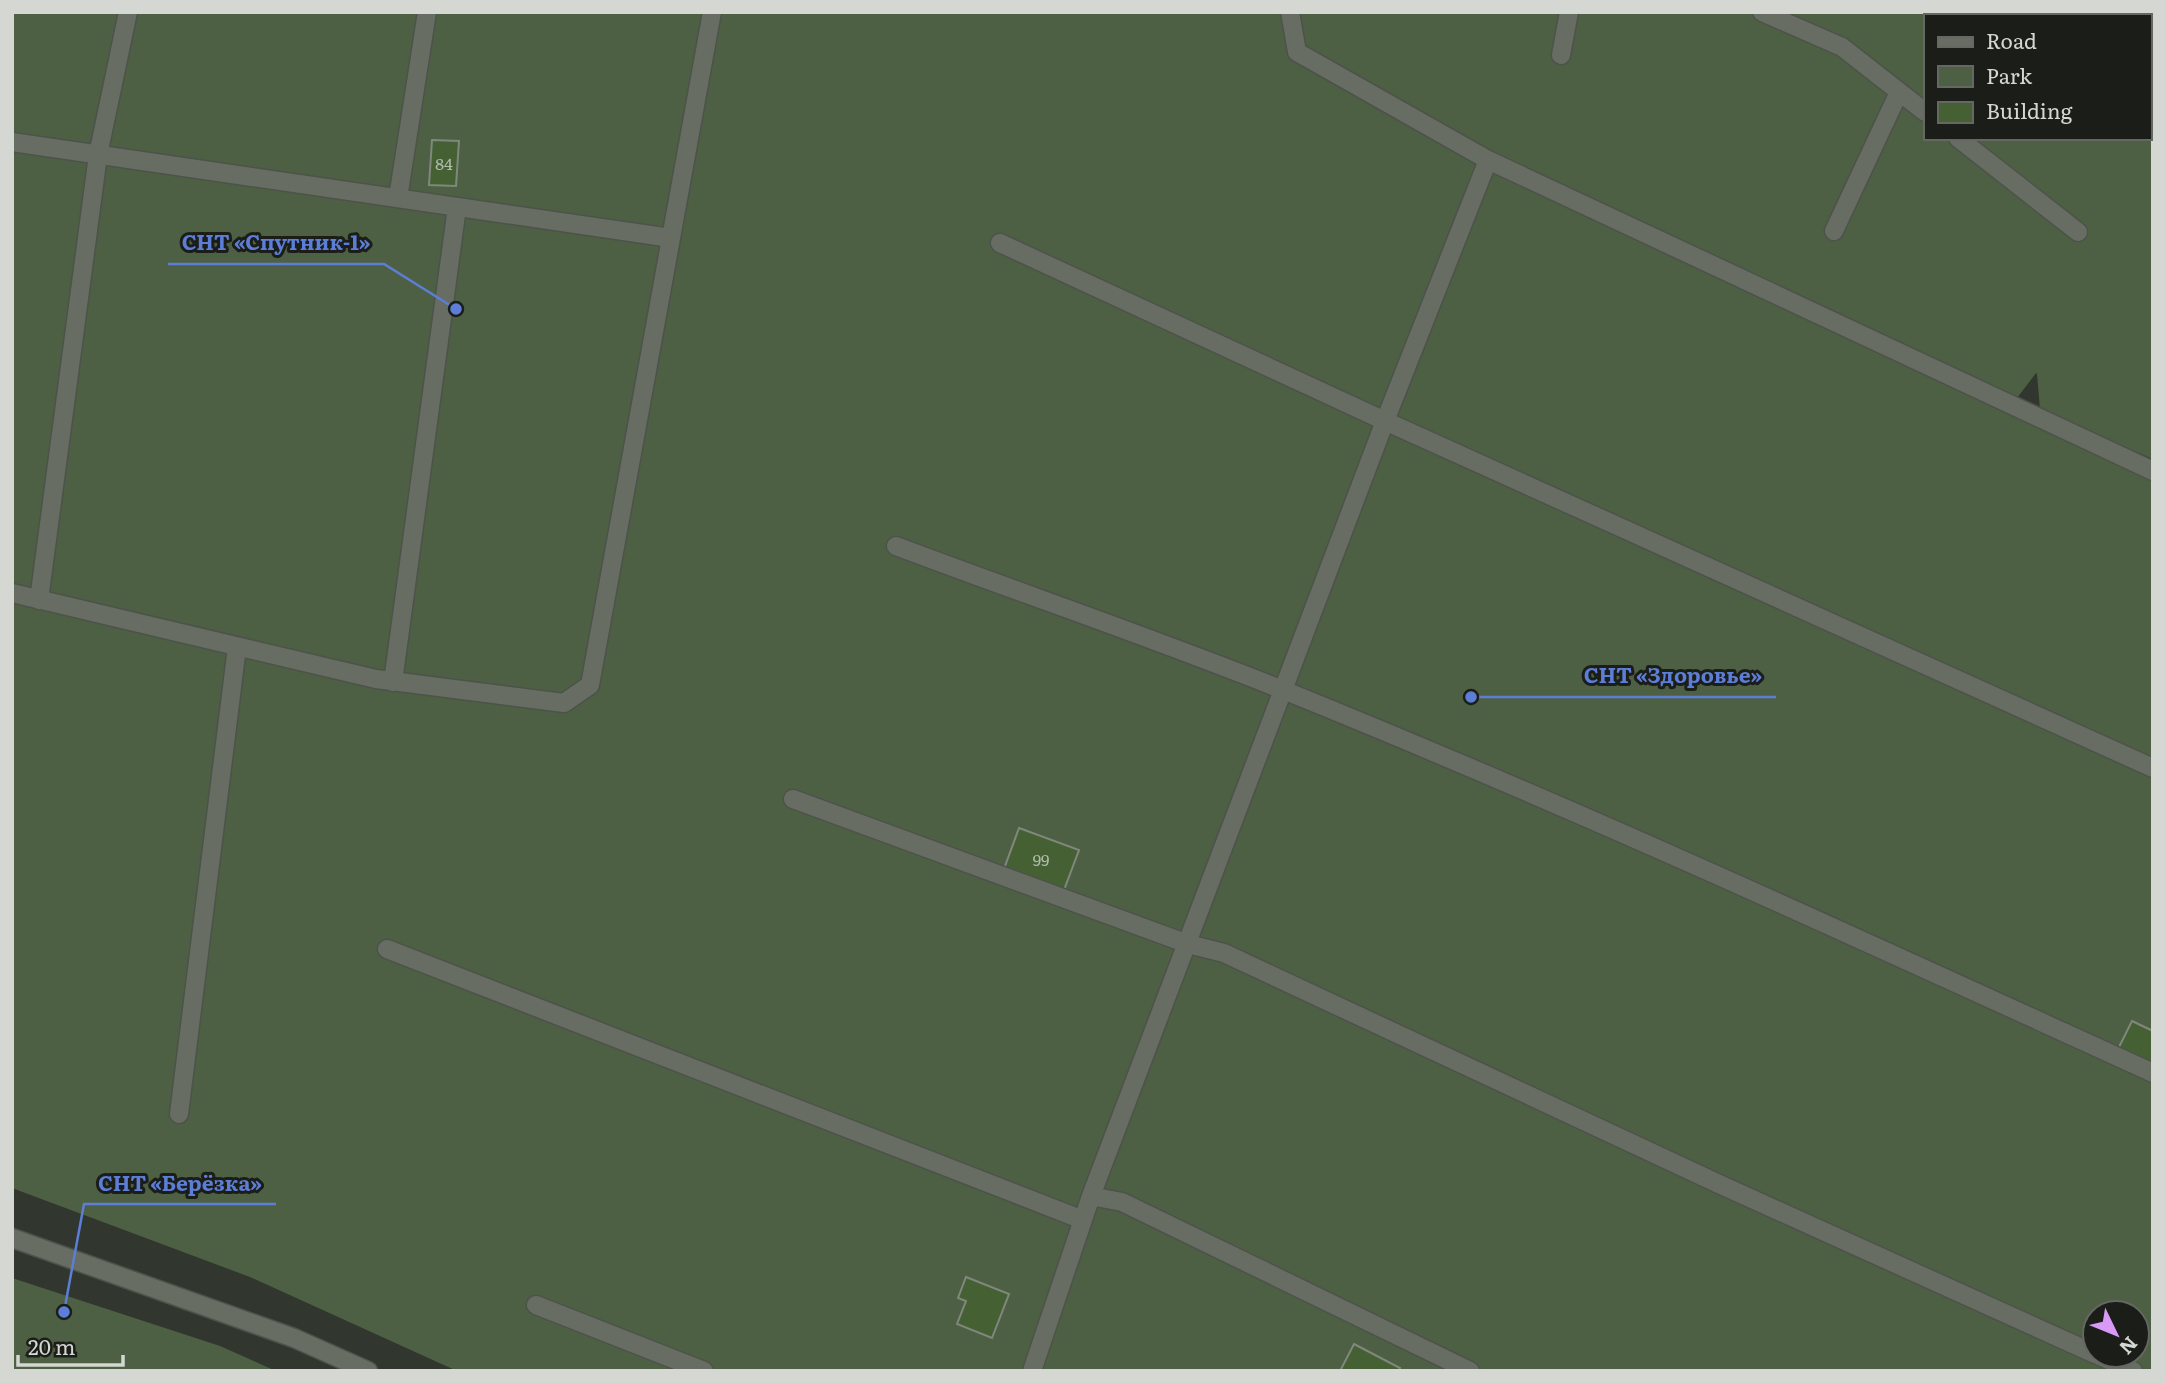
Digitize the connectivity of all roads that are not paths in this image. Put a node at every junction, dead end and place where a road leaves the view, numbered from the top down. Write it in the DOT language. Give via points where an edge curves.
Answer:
graph roads {
  1 [pos="128,12"];
  2 [pos="427,12"];
  3 [pos="712,12"];
  4 [pos="1290,12"];
  5 [pos="1569,12"];
  6 [pos="1762,12"];
  7 [pos="1561,55"];
  8 [pos="1899,92"];
  9 [pos="1924,111"];
  10 [pos="1961,140"];
  11 [pos="12,142"];
  12 [pos="98,155"];
  13 [pos="1488,160"];
  14 [pos="398,198"];
  15 [pos="457,207"];
  16 [pos="1834,232"];
  17 [pos="2078,232"];
  18 [pos="671,238"];
  19 [pos="1000,243"];
  20 [pos="1385,421"];
  21 [pos="2153,471"];
  22 [pos="896,546"];
  23 [pos="12,593"];
  24 [pos="39,600"];
  25 [pos="237,647"];
  26 [pos="393,682"];
  27 [pos="1284,691"];
  28 [pos="2153,768"];
  29 [pos="793,799"];
  30 [pos="1188,944"];
  31 [pos="387,949"];
  32 [pos="2153,1073"];
  33 [pos="179,1114"];
  34 [pos="1091,1196"];
  35 [pos="1083,1220"];
  36 [pos="12,1238"];
  37 [pos="536,1306"];
  38 [pos="2081,1347"];
  39 [pos="368,1371"];
  40 [pos="704,1371"];
  41 [pos="1032,1371"];
  42 [pos="1470,1371"];
  1 -- 12 [label="street"];
  2 -- 14 [label="street"];
  3 -- 18 [label="street"];
  4 -- 13 [label="street" via="1297,52"];
  5 -- 7 [label="street"];
  6 -- 8 [label="street" via="1842,47"];
  8 -- 9 [label="street"];
  8 -- 16 [label="street"];
  10 -- 17 [label="street"];
  11 -- 12 [label="street"];
  12 -- 14 [label="street"];
  12 -- 24 [label="street"];
  13 -- 20 [label="street"];
  13 -- 21 [label="street"];
  14 -- 15 [label="street"];
  15 -- 18 [label="street"];
  15 -- 26 [label="street"];
  18 -- 26 [label="street" via="590,685 564,703"];
  19 -- 20 [label="street"];
  20 -- 27 [label="street"];
  20 -- 28 [label="street"];
  22 -- 27 [label="street"];
  23 -- 24 [label="street"];
  24 -- 25 [label="street"];
  25 -- 26 [label="street"];
  25 -- 33 [label="street"];
  27 -- 30 [label="street"];
  27 -- 32 [label="street" via="1738,884"];
  29 -- 30 [label="street"];
  30 -- 34 [label="street"];
  30 -- 38 [label="street" via="1224,953"];
  31 -- 35 [label="street"];
  34 -- 35 [label="street"];
  34 -- 42 [label="street" via="1122,1202"];
  35 -- 41 [label="street"];
  36 -- 39 [label="street" via="293,1338"];
  37 -- 40 [label="street"];
}
